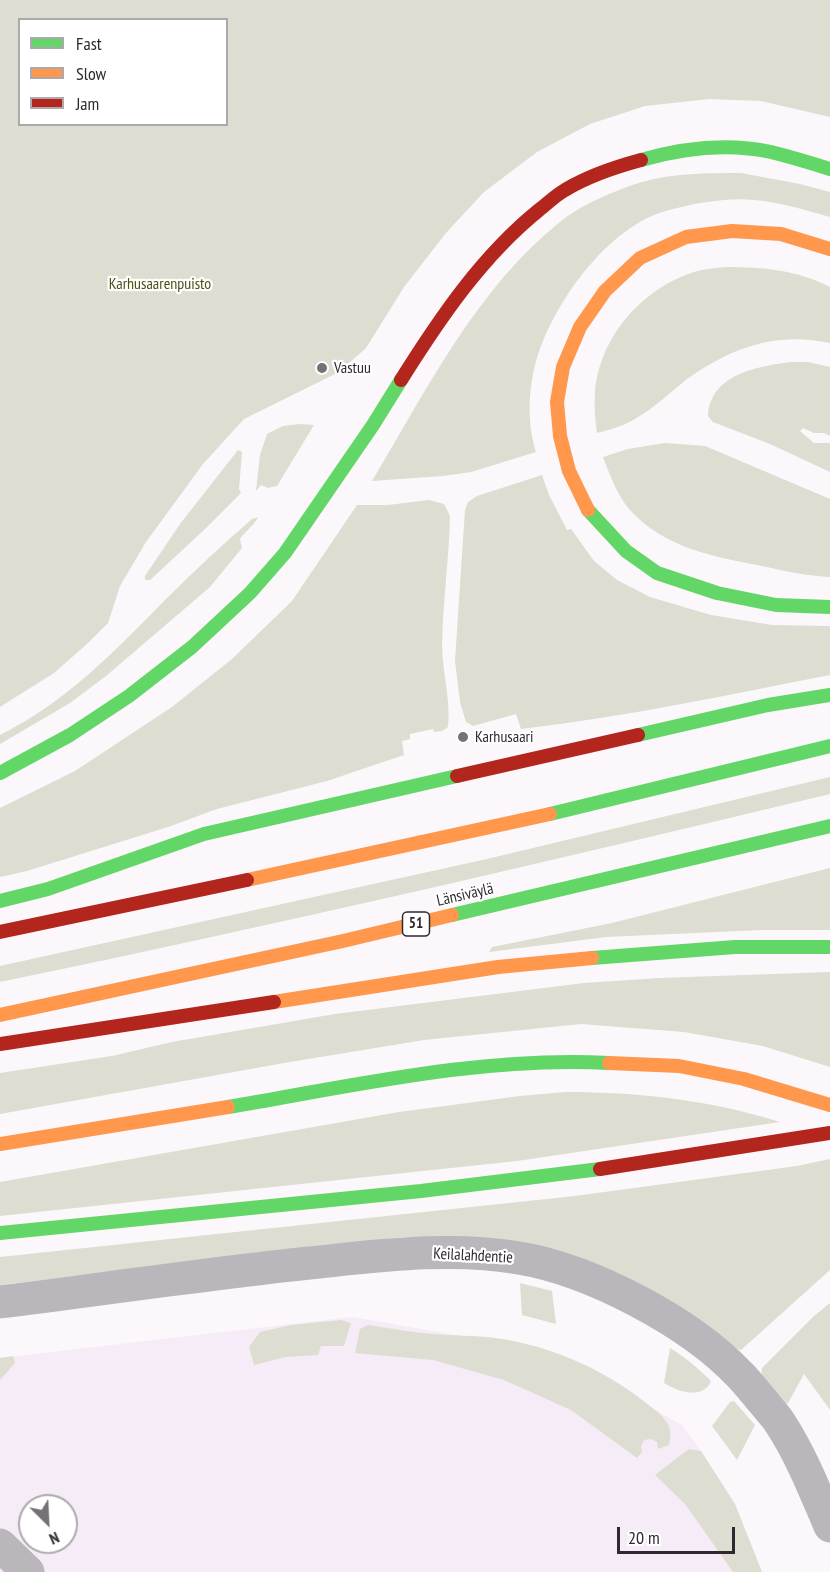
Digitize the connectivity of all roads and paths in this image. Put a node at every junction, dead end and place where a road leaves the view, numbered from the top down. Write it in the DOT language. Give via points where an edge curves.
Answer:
graph roads {
  1 [pos="830,169"];
  2 [pos="830,249"];
  3 [pos="830,607"];
  4 [pos="830,695"];
  5 [pos="830,746"];
  6 [pos="0,773"];
  7 [pos="830,826"];
  8 [pos="0,901"];
  9 [pos="0,932"];
  10 [pos="830,947"];
  11 [pos="0,1015"];
  12 [pos="0,1044"];
  13 [pos="830,1105"];
  14 [pos="830,1133"];
  15 [pos="0,1144"];
  16 [pos="0,1233"];
  17 [pos="0,1302"];
  18 [pos="830,1526"];
  19 [pos="0,1545"];
  20 [pos="28,1572"];
  1 -- 6 [label="highway" via="770,152 725,147 668,152 615,167 564,190 518,228 477,272 429,336 285,553 250,593 192,647 138,689 70,735"];
  2 -- 3 [label="highway" via="781,234 732,231 686,237 640,258 605,291 580,327 563,368 557,402 569,471 585,506 626,551 657,573 717,593 776,605"];
  4 -- 8 [label="highway" via="756,707 204,834 48,890"];
  5 -- 9 [label="highway" via="334,863"];
  7 -- 11 [label="highway, Länsiväylä / 51" via="343,941"];
  10 -- 12 [label="highway" via="735,946 498,967"];
  13 -- 15 [label="highway" via="744,1079 679,1066 525,1064 440,1072"];
  14 -- 16 [label="highway" via="518,1180"];
  17 -- 18 [label="street, Keilalahdentie" via="406,1253 506,1256 553,1266 620,1293 674,1323 740,1375 778,1420 797,1451"];
  19 -- 20 [label="street"];
}
